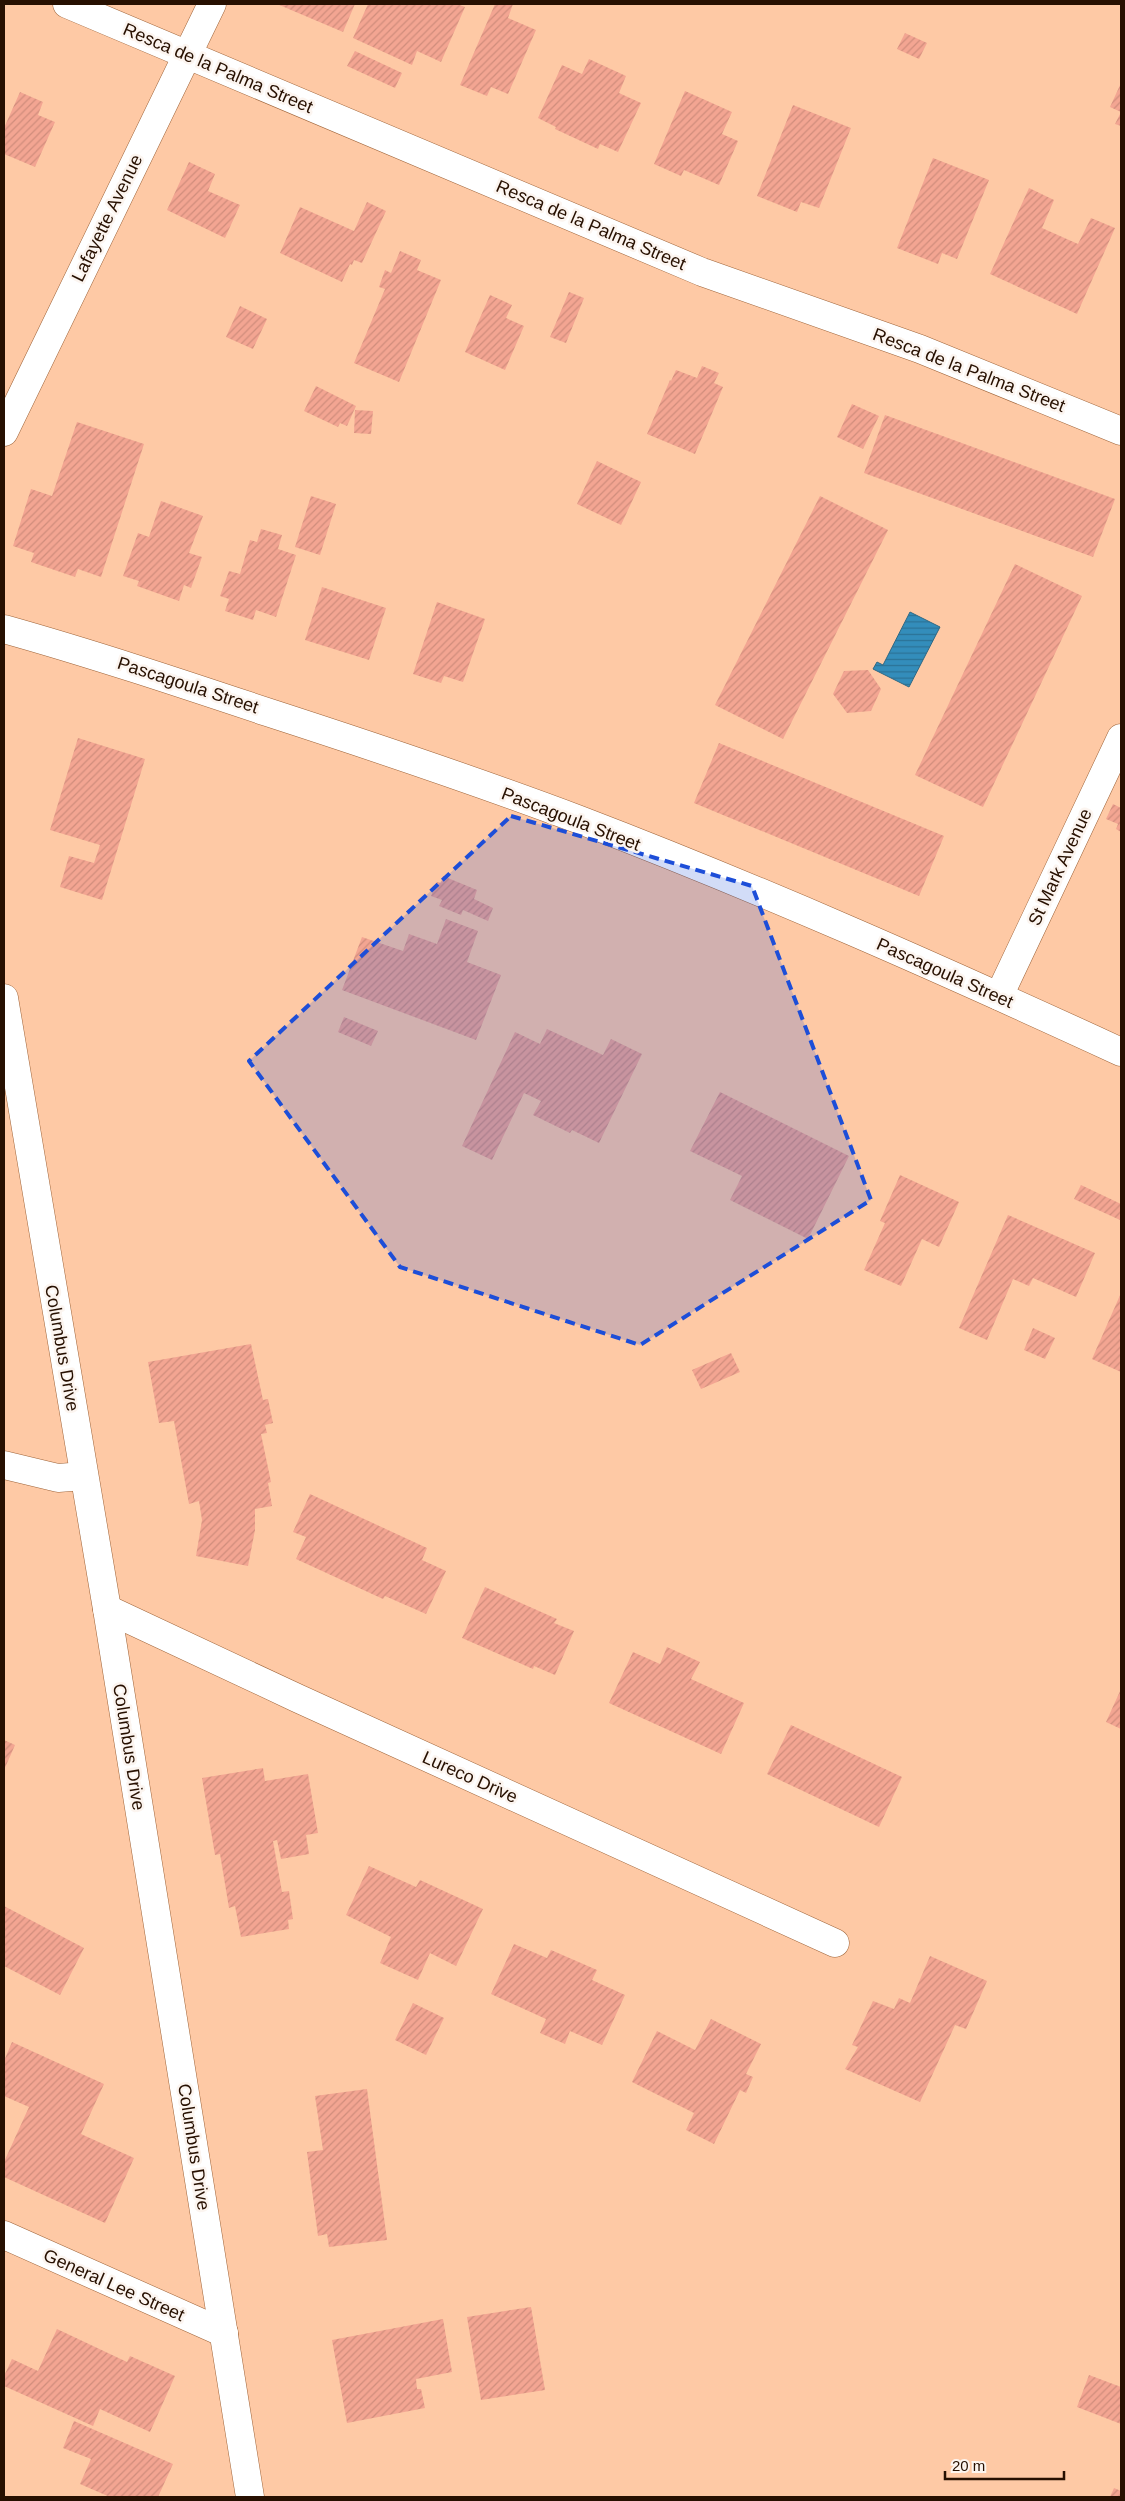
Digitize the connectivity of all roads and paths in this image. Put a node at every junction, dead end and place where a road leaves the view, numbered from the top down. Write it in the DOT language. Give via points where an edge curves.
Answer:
graph roads {
  1 [pos="67,4"];
  2 [pos="212,4"];
  3 [pos="186,54"];
  4 [pos="1121,431"];
  5 [pos="4,432"];
  6 [pos="4,628"];
  7 [pos="1121,738"];
  8 [pos="999,996"];
  9 [pos="4,998"];
  10 [pos="1121,1052"];
  11 [pos="4,1465"];
  12 [pos="84,1476"];
  13 [pos="107,1609"];
  14 [pos="835,1943"];
  15 [pos="4,2235"];
  16 [pos="224,2333"];
  17 [pos="250,2497"];
  1 -- 3 [label="street, Resca de la Palma Street"];
  2 -- 3 [label="street, Lafayette Avenue"];
  3 -- 4 [label="street, Resca de la Palma Street" via="702,272 920,349"];
  3 -- 5 [label="street, Lafayette Avenue"];
  6 -- 8 [label="street, Pascagoula Street" via="92,653 404,757 572,818 816,916"];
  7 -- 8 [label="street, St Mark Avenue"];
  8 -- 10 [label="street, Pascagoula Street"];
  9 -- 12 [label="street, Columbus Drive"];
  11 -- 12 [label="street" via="58,1478"];
  12 -- 13 [label="street, Columbus Drive"];
  13 -- 14 [label="street, Lureco Drive"];
  13 -- 16 [label="street, Columbus Drive"];
  15 -- 16 [label="street, General Lee Street"];
  16 -- 17 [label="street, Columbus Drive"];
}
